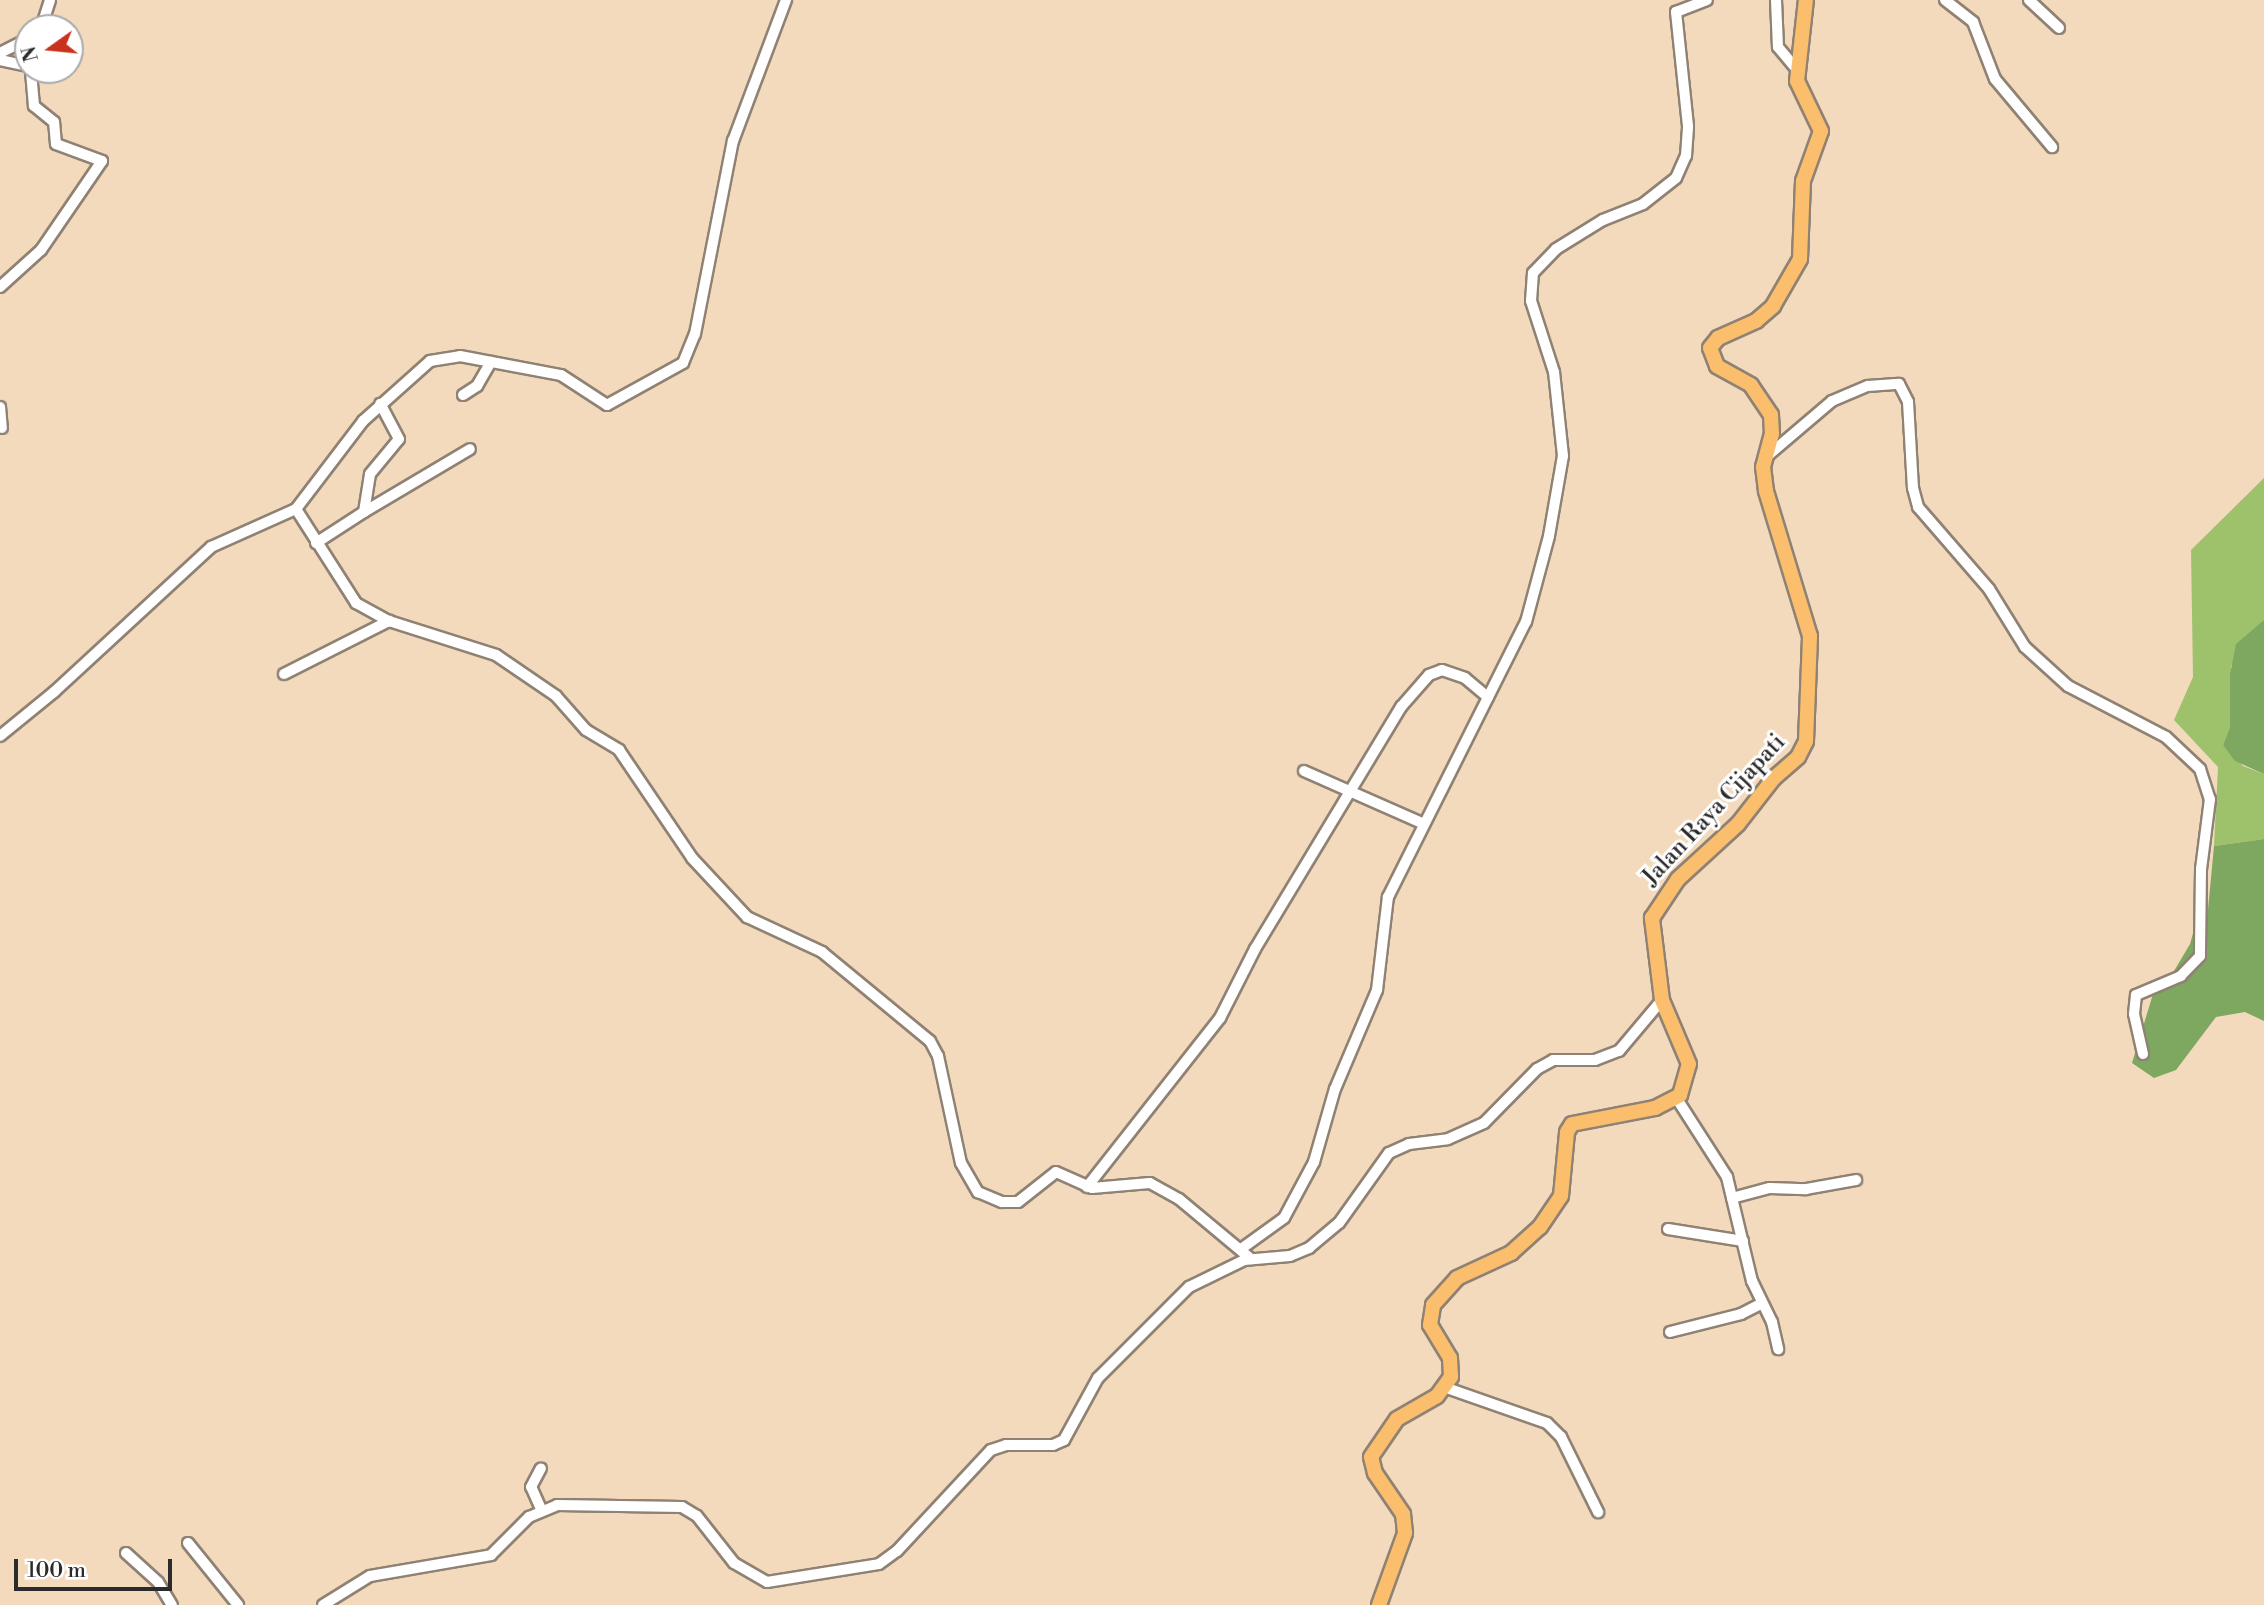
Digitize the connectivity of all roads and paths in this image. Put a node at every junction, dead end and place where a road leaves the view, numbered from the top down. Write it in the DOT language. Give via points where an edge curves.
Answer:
graph roads {
  1 [pos="786,0"];
  2 [pos="1707,0"];
  3 [pos="1776,0"];
  4 [pos="1806,0"];
  5 [pos="1945,0"];
  6 [pos="2029,0"];
  7 [pos="2059,28"];
  8 [pos="1797,70"];
  9 [pos="32,84"];
  10 [pos="2052,147"];
  11 [pos="0,288"];
  12 [pos="491,362"];
  13 [pos="463,395"];
  14 [pos="380,404"];
  15 [pos="0,407"];
  16 [pos="2,428"];
  17 [pos="470,449"];
  18 [pos="1764,458"];
  19 [pos="296,509"];
  20 [pos="364,512"];
  21 [pos="316,543"];
  22 [pos="389,621"];
  23 [pos="284,674"];
  24 [pos="1488,697"];
  25 [pos="0,736"];
  26 [pos="1304,771"];
  27 [pos="1350,795"];
  28 [pos="1424,824"];
  29 [pos="1662,1000"];
  30 [pos="2144,1054"];
  31 [pos="1677,1098"];
  32 [pos="1856,1180"];
  33 [pos="1087,1187"];
  34 [pos="1732,1198"];
  35 [pos="1668,1229"];
  36 [pos="1743,1241"];
  37 [pos="1241,1249"];
  38 [pos="1251,1259"];
  39 [pos="1761,1304"];
  40 [pos="1670,1332"];
  41 [pos="1778,1349"];
  42 [pos="1444,1387"];
  43 [pos="541,1468"];
  44 [pos="541,1509"];
  45 [pos="1598,1512"];
  46 [pos="188,1544"];
  47 [pos="126,1553"];
  48 [pos="172,1605"];
  49 [pos="238,1605"];
  50 [pos="323,1605"];
  51 [pos="1379,1605"];
  1 -- 12 [label="street" via="733,141 695,334 683,363 607,405 561,375"];
  2 -- 24 [label="street" via="1676,12 1688,126 1686,156 1676,178 1643,204 1603,220 1556,248 1533,273 1531,302 1554,372 1563,456 1549,536 1526,622"];
  3 -- 8 [label="street" via="1778,47"];
  4 -- 8 [label="main road, Jalan Raya Cijapati"];
  5 -- 10 [label="street" via="1973,22 1995,79"];
  6 -- 7 [label="street"];
  8 -- 18 [label="main road, Jalan Raya Cijapati" via="1799,91 1821,131 1803,181 1800,259 1773,306 1756,321 1718,338 1710,348 1717,366 1751,385 1767,405 1773,423"];
  9 -- 11 [label="street" via="33,102 54,122 56,144 102,161 41,250"];
  12 -- 13 [label="street" via="477,386"];
  12 -- 14 [label="street" via="460,356 430,361"];
  14 -- 19 [label="street"];
  14 -- 20 [label="street" via="400,439 370,474"];
  15 -- 16 [label="street"];
  17 -- 20 [label="street"];
  18 -- 29 [label="main road, Jalan Raya Cijapati" via="1766,491 1808,624 1811,668 1806,741 1798,757 1777,774 1738,824 1657,905 1650,936"];
  18 -- 30 [label="street" via="1832,401 1868,386 1899,384 1908,402 1912,480 1919,507 1989,589 2025,647 2053,675 2166,737 2200,769 2210,799 2201,869 2200,956 2189,972 2136,995 2134,1014"];
  19 -- 21 [label="street"];
  19 -- 25 [label="street" via="211,547"];
  20 -- 21 [label="street"];
  21 -- 22 [label="street" via="356,603"];
  22 -- 23 [label="street"];
  22 -- 33 [label="street" via="496,655 556,696 586,730 626,758 692,858 747,917 822,952 930,1041 938,1056 961,1163 978,1192 1002,1202 1018,1202 1056,1172"];
  24 -- 27 [label="street" via="1457,673 1433,672 1401,707"];
  24 -- 28 [label="street"];
  26 -- 27 [label="street"];
  27 -- 28 [label="street"];
  27 -- 33 [label="street" via="1255,949 1220,1018"];
  28 -- 37 [label="street" via="1388,897 1377,990 1335,1089 1314,1162 1284,1218"];
  29 -- 31 [label="main road, Jalan Raya Cijapati" via="1689,1064 1687,1082"];
  29 -- 38 [label="street" via="1619,1051 1595,1060 1553,1060 1537,1069 1484,1123 1448,1139 1389,1153 1339,1223 1309,1248 1290,1256"];
  31 -- 34 [label="street" via="1721,1163"];
  31 -- 42 [label="main road" via="1614,1117 1579,1120 1570,1126 1561,1196 1541,1227 1511,1253 1457,1278 1433,1305 1432,1331 1453,1369"];
  32 -- 34 [label="street" via="1806,1189 1770,1188"];
  33 -- 37 [label="street" via="1159,1185"];
  34 -- 36 [label="street"];
  35 -- 36 [label="street"];
  36 -- 39 [label="street"];
  37 -- 38 [label="street"];
  38 -- 44 [label="street" via="1200,1280 1168,1304 1092,1385 1064,1440 990,1450 897,1551 879,1564 767,1582 729,1558 697,1516 682,1507 582,1504"];
  39 -- 40 [label="street" via="1741,1314"];
  39 -- 41 [label="street" via="1772,1322"];
  42 -- 45 [label="street" via="1547,1423 1561,1437"];
  42 -- 51 [label="main road" via="1433,1399 1402,1413 1371,1457 1375,1473 1403,1514 1405,1533"];
  43 -- 44 [label="street" via="531,1487"];
  44 -- 50 [label="street" via="491,1555 370,1576"];
  46 -- 49 [label="street"];
  47 -- 48 [label="street" via="158,1582"];
}
